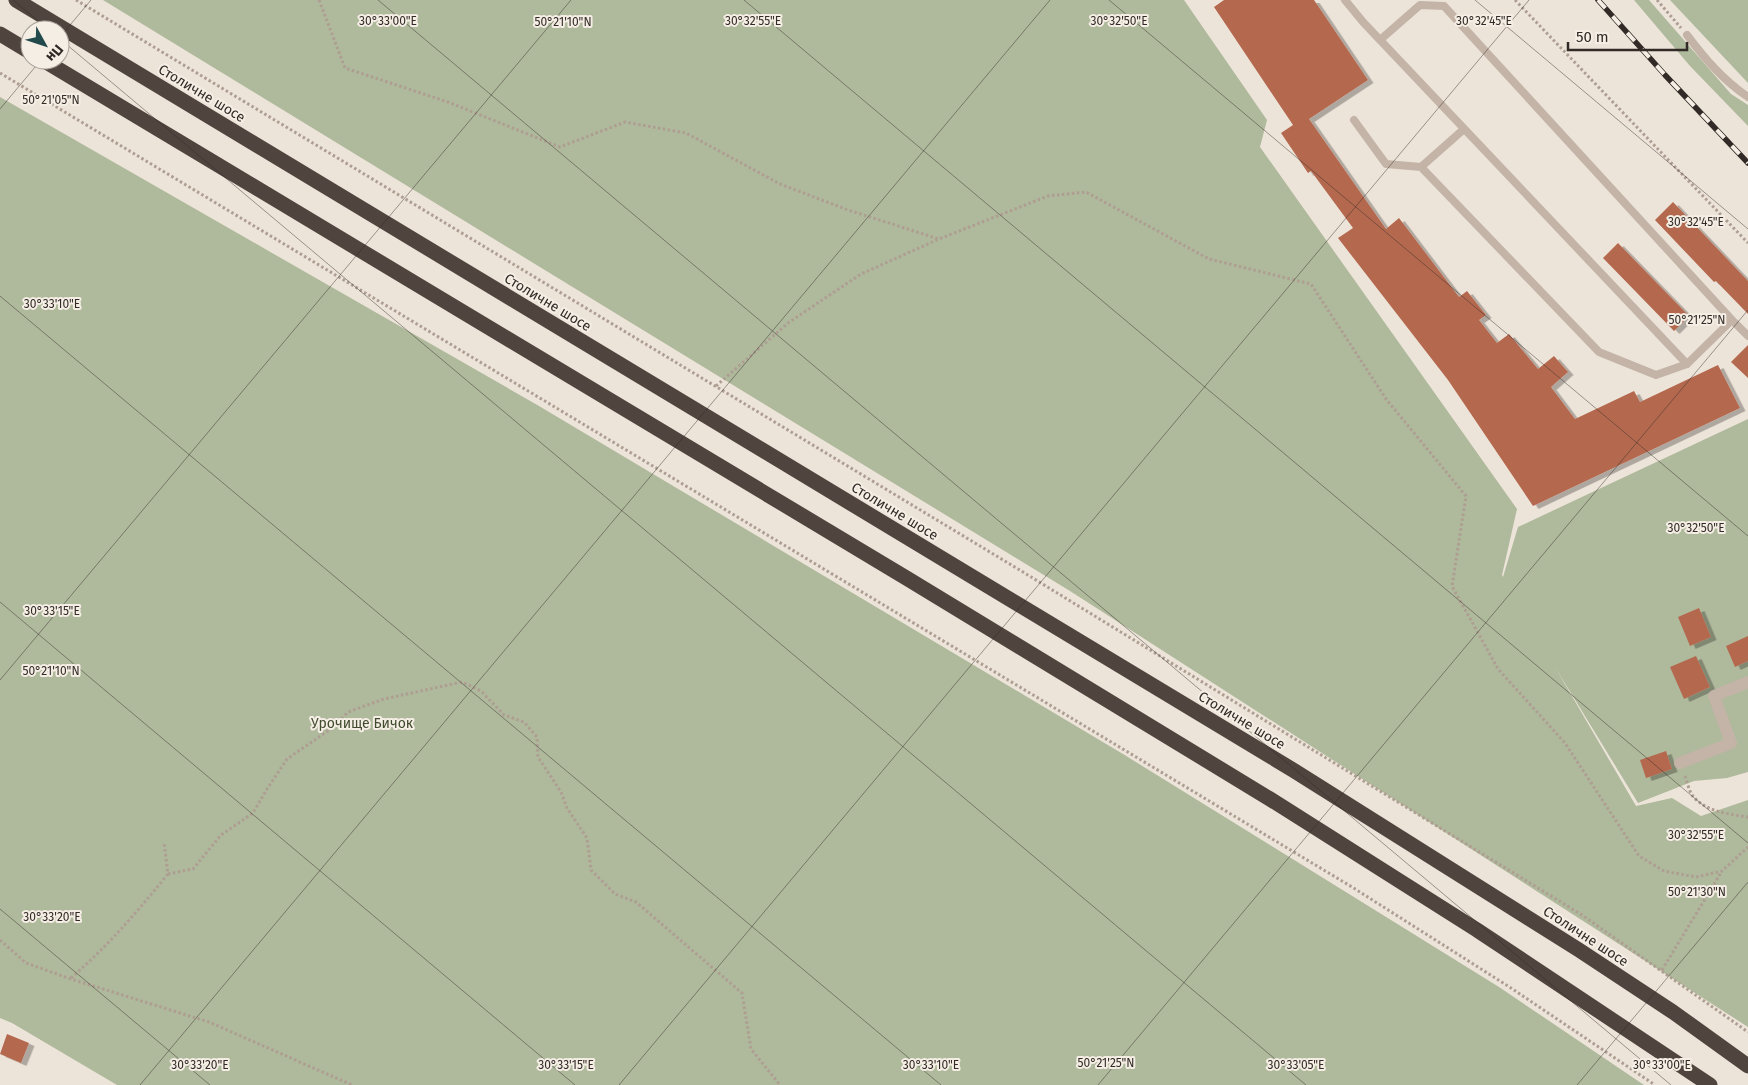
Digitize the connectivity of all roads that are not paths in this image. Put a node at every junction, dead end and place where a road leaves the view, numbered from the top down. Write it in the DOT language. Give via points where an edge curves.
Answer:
graph roads {
  1 [pos="16,0"];
  2 [pos="1345,0"];
  3 [pos="0,34"];
  4 [pos="1687,35"];
  5 [pos="1380,40"];
  6 [pos="20,46"];
  7 [pos="60,70"];
  8 [pos="1748,97"];
  9 [pos="1354,120"];
  10 [pos="1464,129"];
  11 [pos="1421,167"];
  12 [pos="1732,320"];
  13 [pos="1748,336"];
  14 [pos="1687,364"];
  15 [pos="1748,682"];
  16 [pos="1680,763"];
  17 [pos="1748,1066"];
  18 [pos="1710,1085"];
  1 -- 17 [label="highway, Столичне шосе" via="1293,770 1579,950"];
  2 -- 5 [label="lane"];
  3 -- 6 [label="highway"];
  4 -- 8 [label="lane" via="1730,85"];
  5 -- 10 [label="lane"];
  5 -- 12 [label="lane" via="1420,5 1444,6"];
  7 -- 18 [label="highway" via="1270,799 1477,930"];
  9 -- 11 [label="lane" via="1386,164"];
  10 -- 11 [label="lane"];
  10 -- 14 [label="lane"];
  11 -- 14 [label="lane" via="1600,352 1656,375"];
  12 -- 13 [label="lane"];
  12 -- 14 [label="lane"];
  15 -- 16 [label="street" via="1714,696 1731,743"];
}
